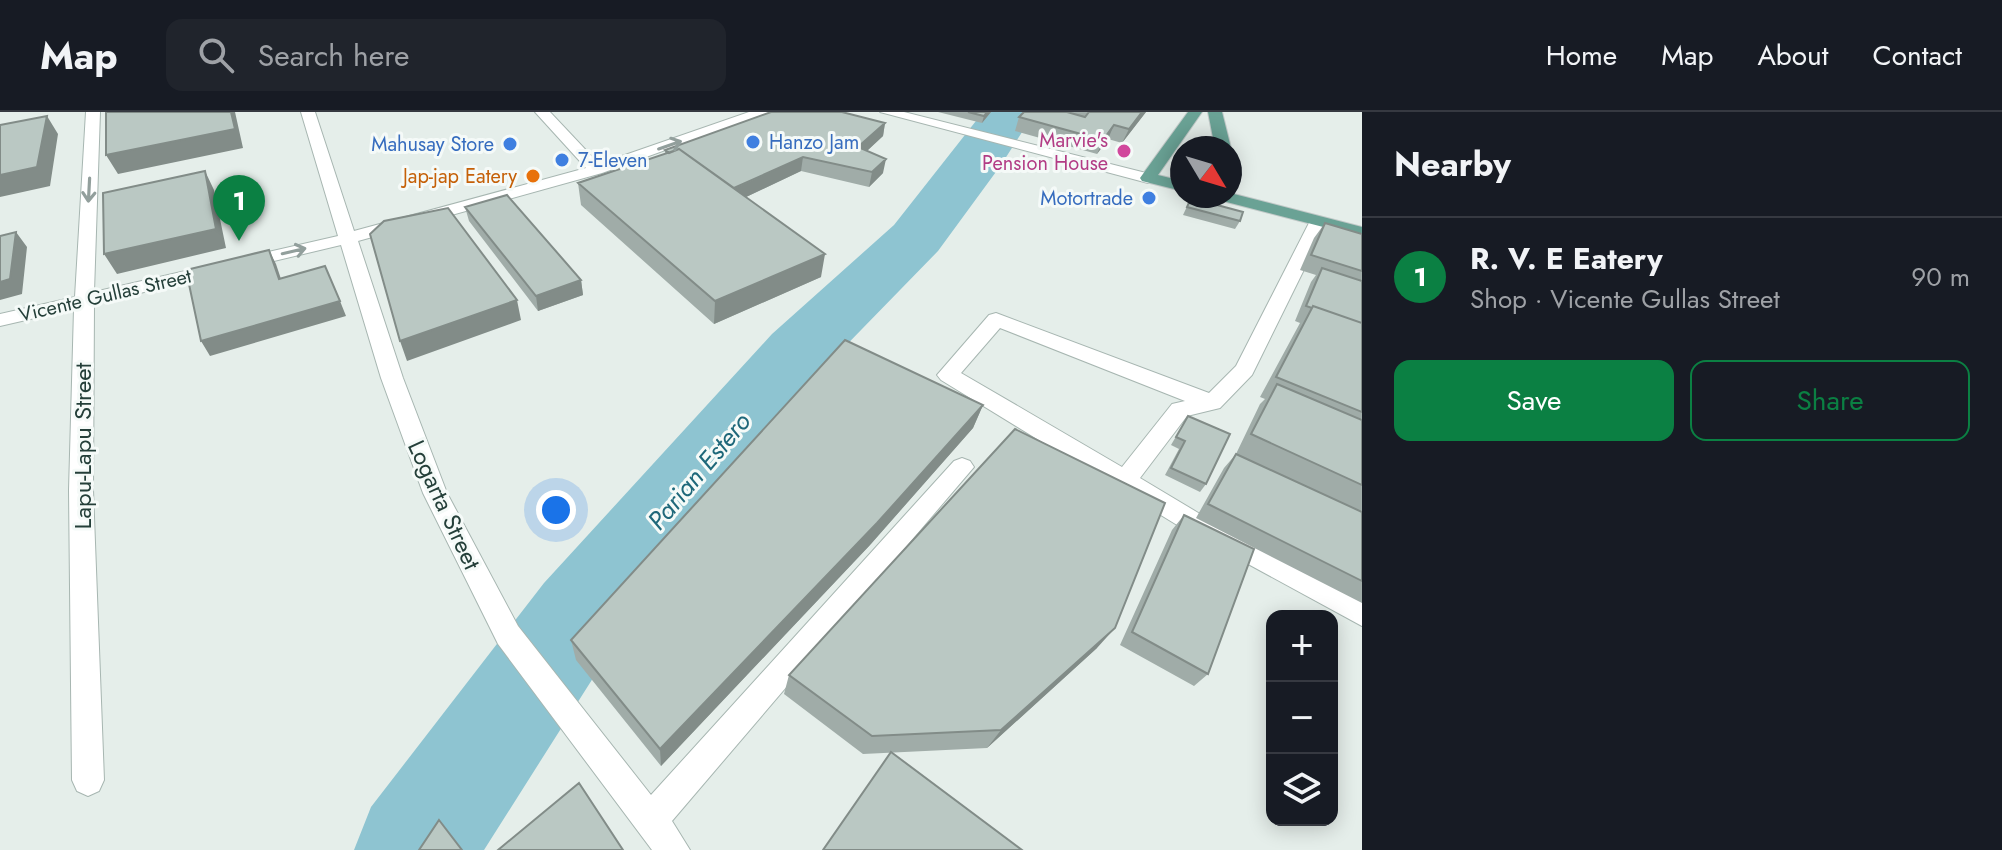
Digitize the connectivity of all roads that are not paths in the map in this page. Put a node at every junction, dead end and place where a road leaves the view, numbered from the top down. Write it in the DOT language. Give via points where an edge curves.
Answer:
graph roads {
  1 [pos="93,112"];
  2 [pos="308,112"];
  3 [pos="542,112"];
  4 [pos="763,112"];
  5 [pos="887,112"];
  6 [pos="1195,112"];
  7 [pos="1215,112"];
  8 [pos="1220,136"];
  9 [pos="596,170"];
  10 [pos="1148,178"];
  11 [pos="1170,183"];
  12 [pos="1242,196"];
  13 [pos="1319,221"];
  14 [pos="1362,232"];
  15 [pos="346,239"];
  16 [pos="84,300"];
  17 [pos="0,320"];
  18 [pos="1212,403"];
  19 [pos="962,467"];
  20 [pos="1125,480"];
  21 [pos="1362,614"];
  22 [pos="88,780"];
  23 [pos="649,822"];
  24 [pos="673,850"];
  1 -- 16 [label="street, Lapu-Lapu Street, one-way"];
  2 -- 15 [label="street, Logarta Street"];
  3 -- 9 [label="street"];
  9 -- 4 [label="street, Vicente Gullas Street, one-way"];
  5 -- 10 [label="street"];
  6 -- 10 [label="main road"];
  7 -- 8 [label="main road"];
  9 -- 15 [label="street, Vicente Gullas Street"];
  10 -- 11 [label="main road"];
  12 -- 13 [label="main road"];
  13 -- 14 [label="main road"];
  13 -- 18 [label="street" via="1245,370"];
  16 -- 15 [label="street, Vicente Gullas Street, one-way"];
  15 -- 23 [label="street, Logarta Street" via="417,450 508,635"];
  16 -- 17 [label="street, Vicente Gullas Street"];
  16 -- 22 [label="street, Lapu-Lapu Street" via="81,490"];
  18 -- 20 [label="street" via="1180,410"];
  18 -- 20 [label="street" via="996,319 948,375"];
  19 -- 23 [label="street"];
  20 -- 21 [label="street"];
  23 -- 24 [label="street, Logarta Street"];
}
